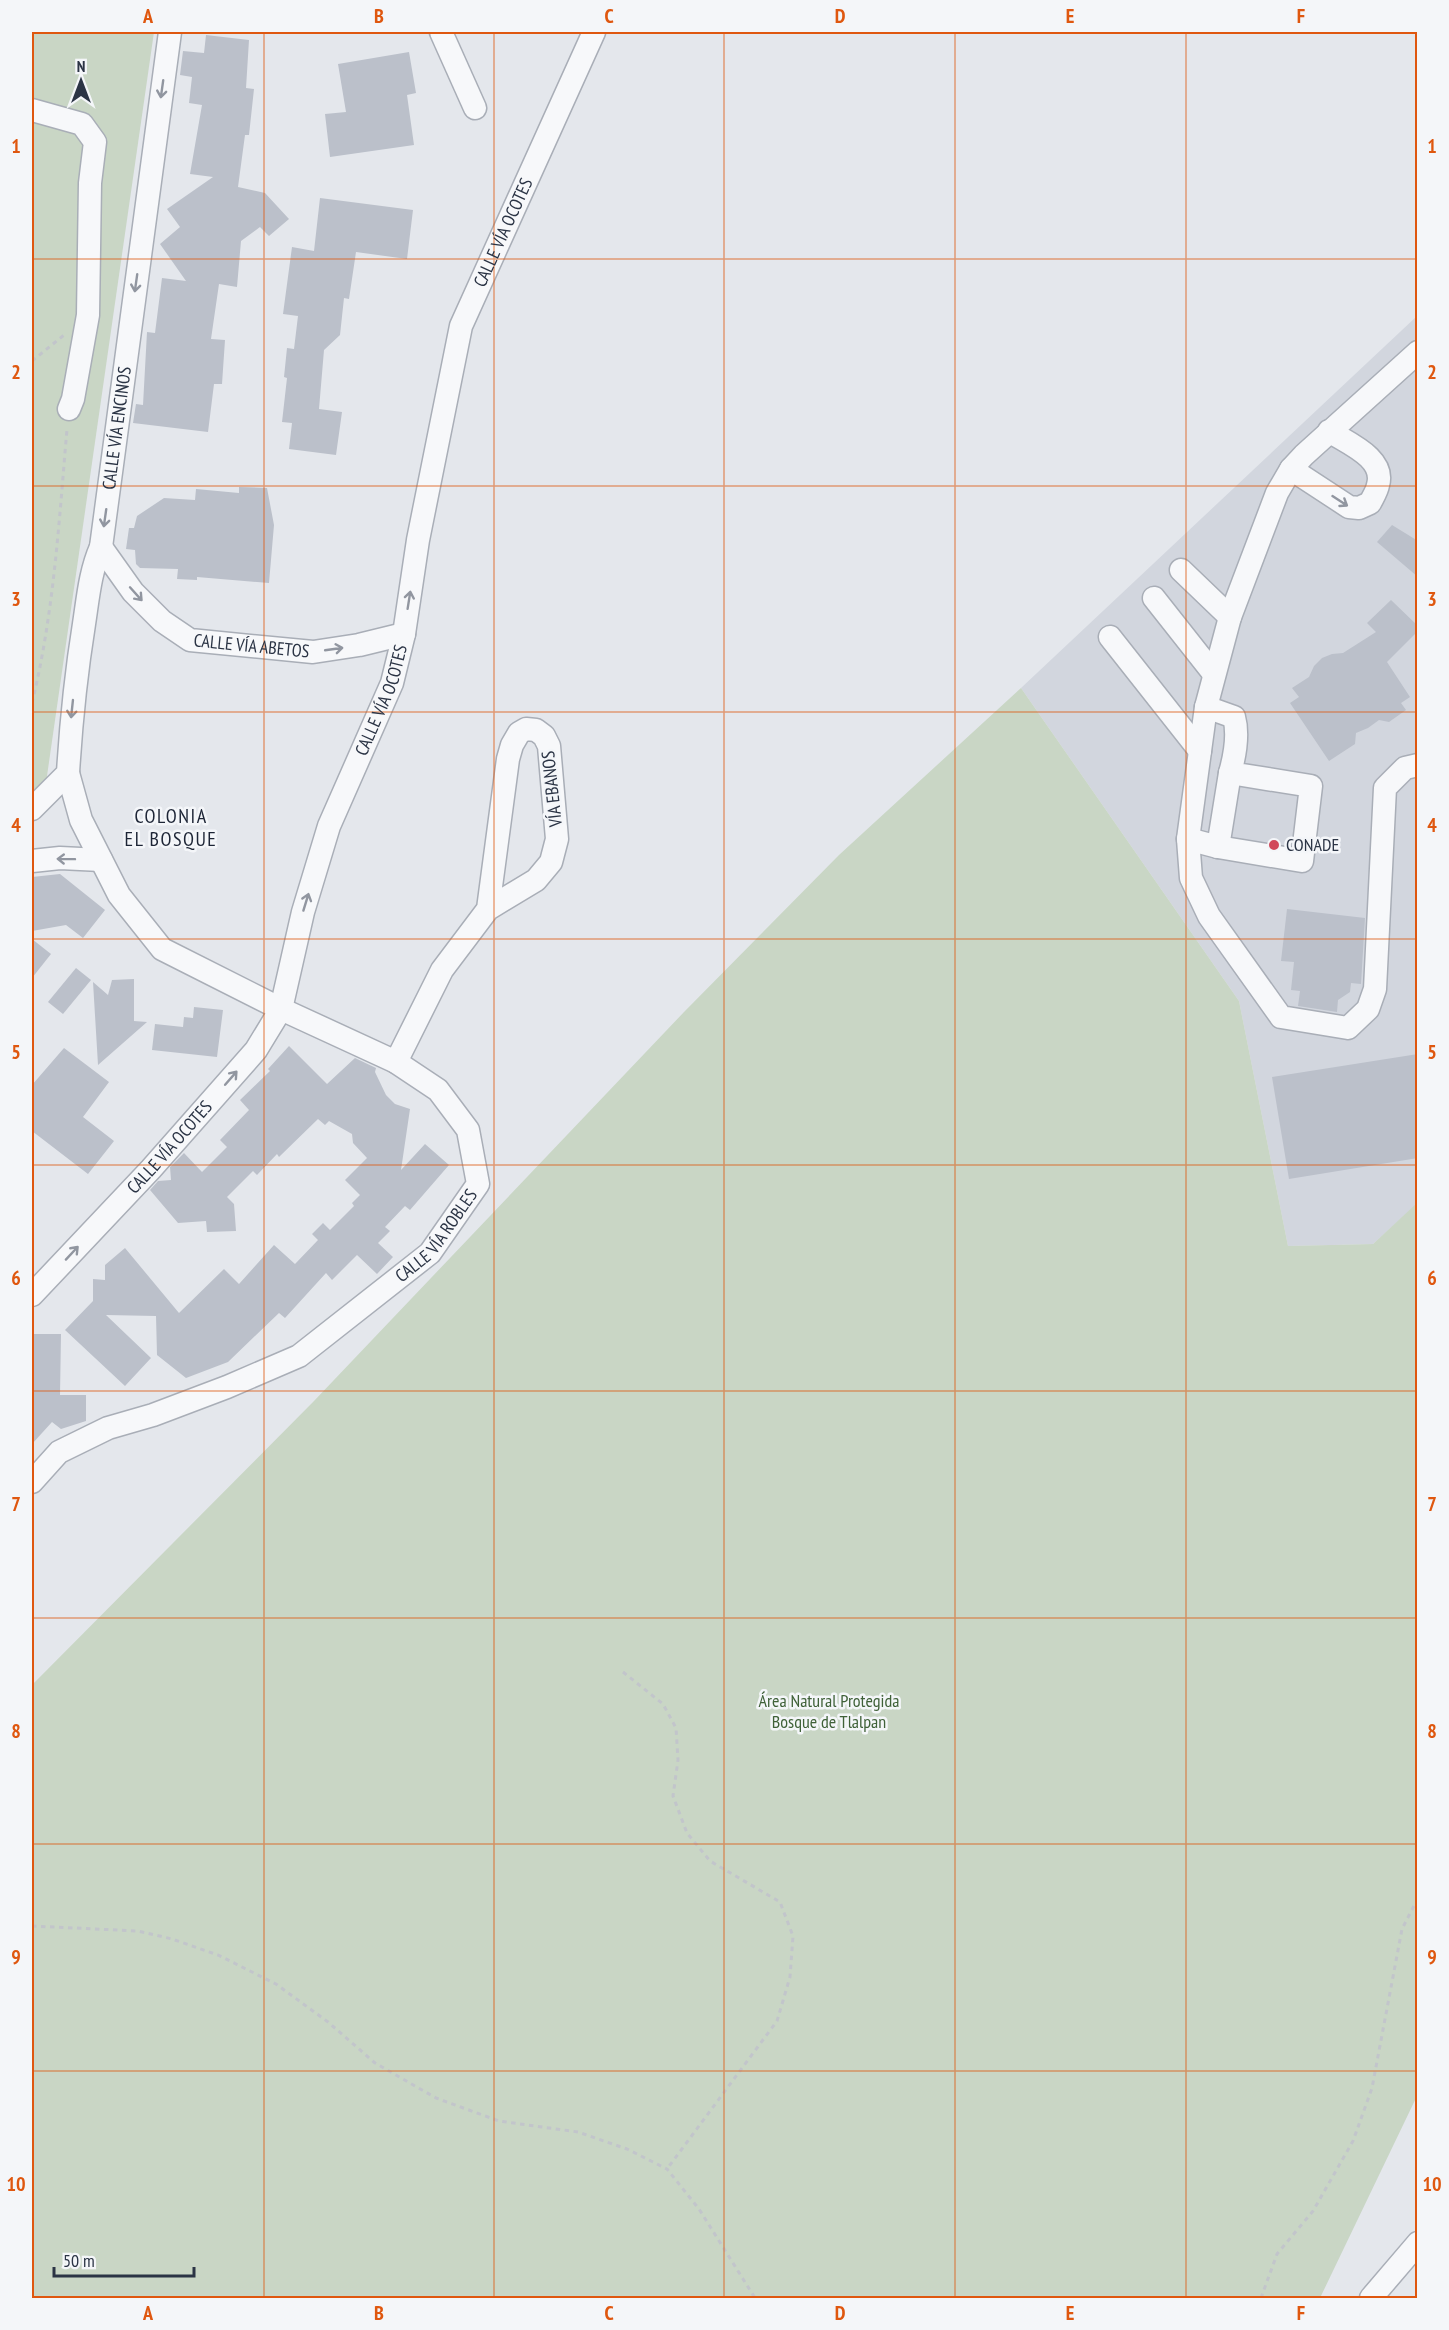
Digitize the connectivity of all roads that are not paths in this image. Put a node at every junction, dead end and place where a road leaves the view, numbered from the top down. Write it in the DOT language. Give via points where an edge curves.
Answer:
graph roads {
  1 [pos="170,32"];
  2 [pos="441,32"];
  3 [pos="594,32"];
  4 [pos="475,108"];
  5 [pos="32,110"];
  6 [pos="1418,352"];
  7 [pos="69,409"];
  8 [pos="1329,431"];
  9 [pos="1291,469"];
  10 [pos="101,547"];
  11 [pos="1180,570"];
  12 [pos="1154,598"];
  13 [pos="1230,617"];
  14 [pos="404,634"];
  15 [pos="1110,637"];
  16 [pos="1214,674"];
  17 [pos="1206,707"];
  18 [pos="1200,751"];
  19 [pos="1418,765"];
  20 [pos="68,773"];
  21 [pos="1230,773"];
  22 [pos="32,809"];
  23 [pos="1188,839"];
  24 [pos="1218,847"];
  25 [pos="32,861"];
  26 [pos="101,861"];
  27 [pos="488,909"];
  28 [pos="281,1009"];
  29 [pos="396,1062"];
  30 [pos="32,1295"];
  31 [pos="32,1482"];
  32 [pos="1418,2243"];
  33 [pos="1371,2298"];
  1 -- 10 [label="street, CALLE VÍA ENCINOS, one-way"];
  2 -- 4 [label="street"];
  14 -- 3 [label="street, CALLE VÍA OCOTES, one-way" via="418,540 461,327"];
  5 -- 7 [label="street" via="82,124 95,142 90,183 88,315"];
  6 -- 8 [label="street"];
  8 -- 9 [label="street"];
  9 -- 8 [label="street, one-way" via="1349,507 1359,508 1370,502 1379,484 1373,460"];
  9 -- 13 [label="street" via="1276,493"];
  10 -- 14 [label="street, CALLE VÍA ABETOS, one-way" via="133,592 162,621 190,639 313,652"];
  10 -- 20 [label="street, CALLE VÍA ENCINOS, one-way" via="93,567 77,666"];
  11 -- 13 [label="street"];
  12 -- 16 [label="street"];
  13 -- 16 [label="street"];
  28 -- 14 [label="street, CALLE VÍA OCOTES, one-way" via="303,912 329,826 393,683"];
  15 -- 18 [label="street"];
  16 -- 17 [label="street"];
  17 -- 18 [label="street"];
  17 -- 21 [label="street" via="1234,717 1237,727"];
  18 -- 23 [label="street"];
  19 -- 23 [label="street" via="1405,768 1385,788 1374,989 1368,1009 1348,1028 1281,1017 1209,916 1191,878"];
  20 -- 22 [label="street"];
  20 -- 26 [label="street, CALLE VÍA ROBLES" via="81,820"];
  21 -- 24 [label="street"];
  21 -- 24 [label="street" via="1311,786 1302,861"];
  23 -- 24 [label="street"];
  26 -- 25 [label="street, one-way"];
  26 -- 28 [label="street, CALLE VÍA ROBLES" via="119,895 162,949"];
  27 -- 27 [label="street, VÍA EBANOS" via="536,880 550,862 557,839 549,746 536,730 519,733 508,759"];
  27 -- 29 [label="street, VÍA EBANOS" via="442,970"];
  28 -- 29 [label="street, CALLE VÍA ROBLES"];
  30 -- 28 [label="street, CALLE VÍA OCOTES, one-way" via="256,1050"];
  29 -- 31 [label="street, CALLE VÍA ROBLES" via="438,1090 468,1130 478,1184 430,1252 299,1356 153,1415 108,1428 59,1452"];
  32 -- 33 [label="street"];
}
